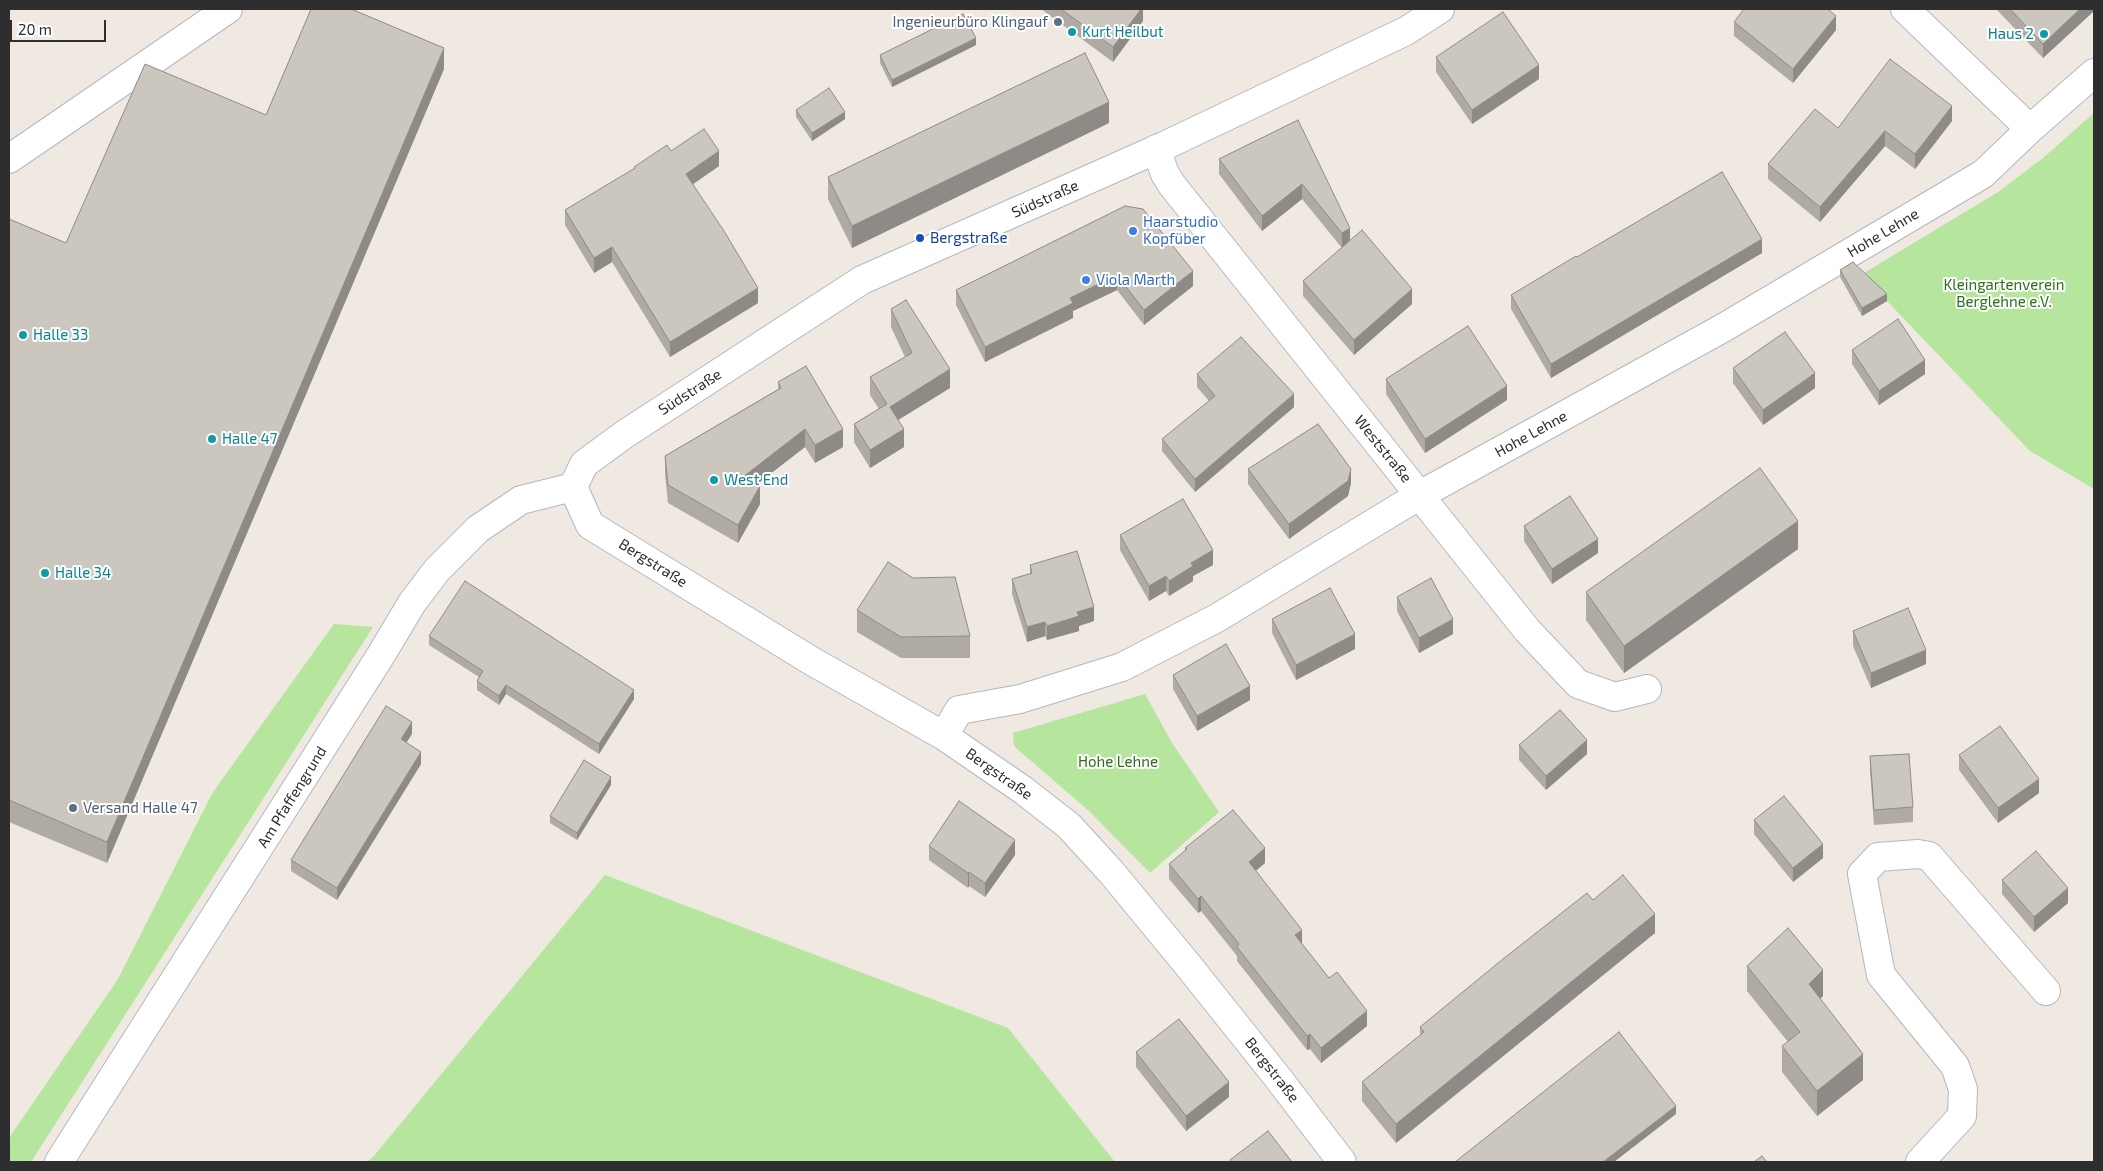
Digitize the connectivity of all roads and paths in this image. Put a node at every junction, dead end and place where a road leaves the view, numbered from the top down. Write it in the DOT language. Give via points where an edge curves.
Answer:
graph roads {
  1 [pos="228,9"];
  2 [pos="1440,9"];
  3 [pos="1905,9"];
  4 [pos="2094,73"];
  5 [pos="2030,129"];
  6 [pos="1156,149"];
  7 [pos="9,159"];
  8 [pos="573,487"];
  9 [pos="1420,495"];
  10 [pos="1647,689"];
  11 [pos="944,736"];
  12 [pos="2046,991"];
  13 [pos="59,1162"];
  14 [pos="1342,1162"];
  15 [pos="1920,1162"];
  1 -- 7 [label="street"];
  2 -- 6 [label="street, Südstraße" via="1406,31"];
  3 -- 5 [label="street"];
  4 -- 5 [label="street, Hohe Lehne"];
  5 -- 9 [label="street, Hohe Lehne" via="1983,174 1722,328"];
  6 -- 8 [label="street, Südstraße" via="862,280 625,434 584,464"];
  6 -- 9 [label="street, Weststraße" via="1172,185"];
  8 -- 11 [label="street, Bergstraße" via="590,525 810,660"];
  8 -- 13 [label="street, Am Pfaffengrund" via="521,500 478,528 437,570 412,603"];
  9 -- 10 [label="street, Weststraße" via="1527,630 1578,684 1615,696"];
  9 -- 11 [label="street, Hohe Lehne" via="1236,607 1122,667 1020,699 959,710"];
  11 -- 14 [label="street, Bergstraße" via="1069,826 1187,964"];
  12 -- 15 [label="street" via="1929,856 1878,857 1862,874 1881,975 1955,1066 1963,1089 1962,1116"];
}
